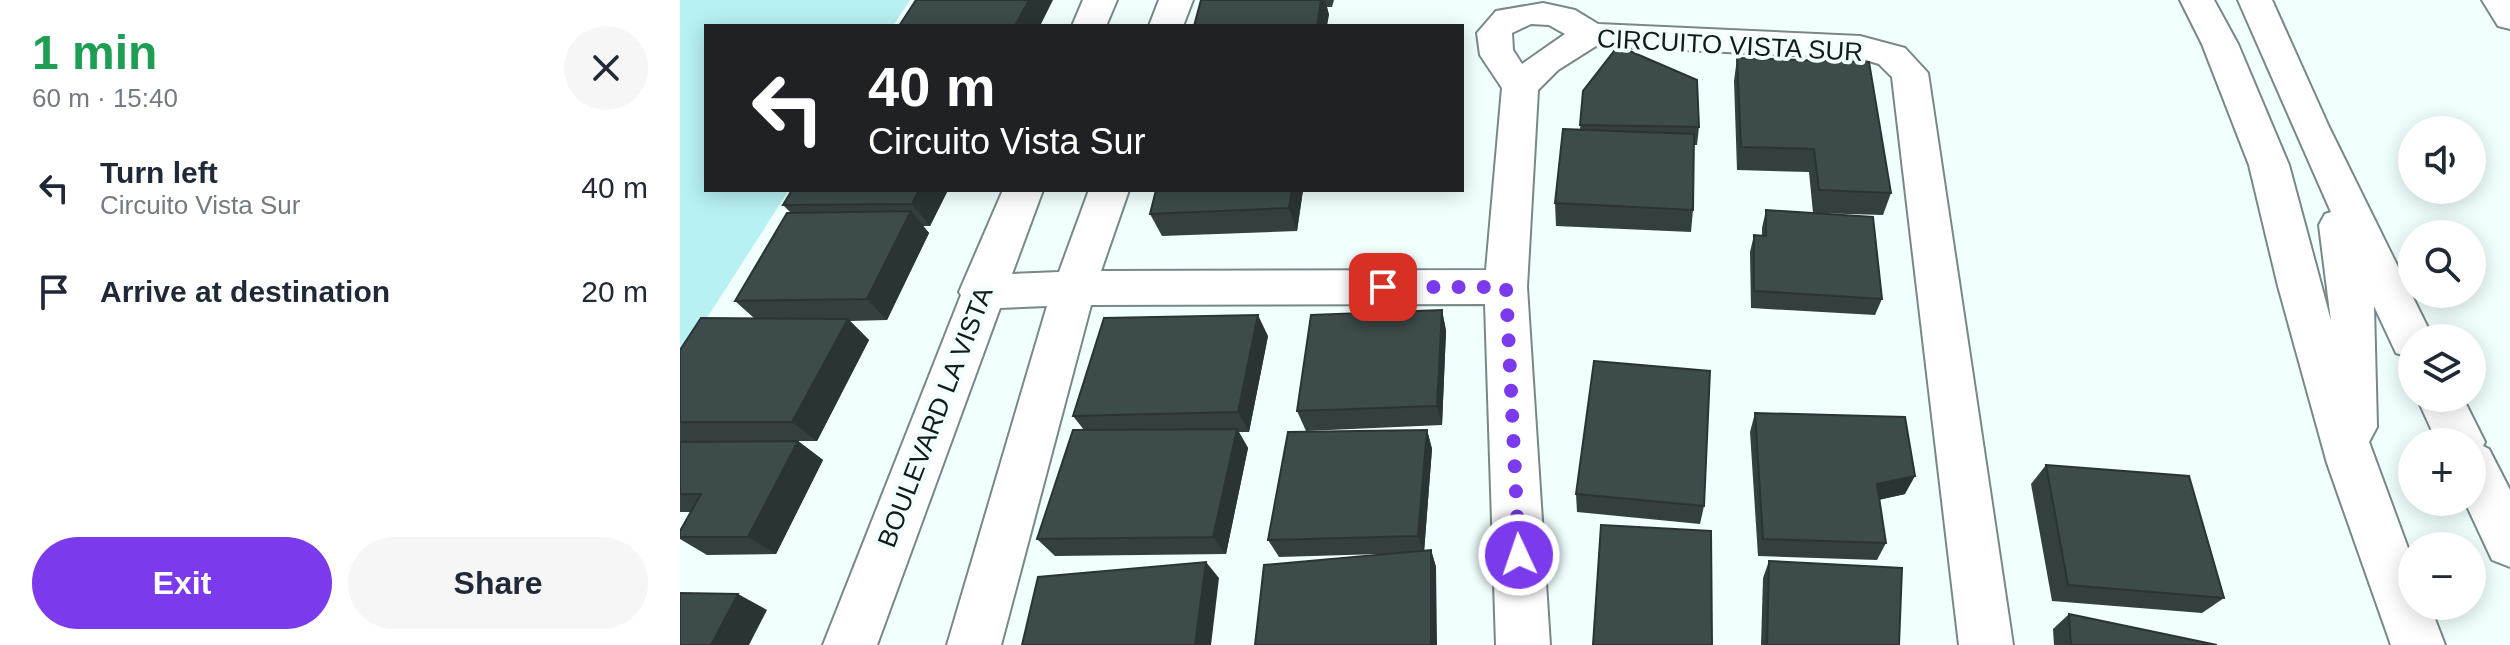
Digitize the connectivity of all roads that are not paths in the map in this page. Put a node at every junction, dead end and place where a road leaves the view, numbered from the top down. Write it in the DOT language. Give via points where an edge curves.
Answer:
graph roads {
  1 [pos="1100,0"];
  2 [pos="1176,0"];
  3 [pos="2197,0"];
  4 [pos="2255,0"];
  5 [pos="2499,0"];
  6 [pos="2510,18"];
  7 [pos="1090,24"];
  8 [pos="1167,24"];
  9 [pos="1589,35"];
  10 [pos="1520,86"];
  11 [pos="2310,127"];
  12 [pos="1022,192"];
  13 [pos="1108,192"];
  14 [pos="1506,287"];
  15 [pos="1074,288"];
  16 [pos="981,292"];
  17 [pos="2404,324"];
  18 [pos="2351,463"];
  19 [pos="2486,493"];
  20 [pos="2510,543"];
  21 [pos="850,645"];
  22 [pos="974,645"];
  23 [pos="1523,645"];
  24 [pos="1986,645"];
  25 [pos="2418,645"];
  1 -- 7 [label="main road"];
  2 -- 8 [label="main road"];
  3 -- 18 [label="main road" via="2269,165"];
  4 -- 11 [label="main road"];
  5 -- 6 [label="main road"];
  9 -- 10 [label="main road, CIRCUITO VISTA SUR" via="1545,62"];
  9 -- 10 [label="main road" via="1560,16 1531,14 1503,21 1494,31 1494,44"];
  9 -- 24 [label="main road, CIRCUITO VISTA SUR" via="1860,47 1892,56 1910,73"];
  10 -- 14 [label="main road"];
  11 -- 17 [label="main road"];
  11 -- 18 [label="main road" via="2350,269 2356,361"];
  12 -- 16 [label="main road, BOULEVARD LA VISTA"];
  13 -- 15 [label="main road"];
  14 -- 15 [label="main road"];
  14 -- 23 [label="main road"];
  15 -- 16 [label="main road"];
  15 -- 22 [label="main road"];
  16 -- 21 [label="main road, BOULEVARD LA VISTA"];
  18 -- 25 [label="main road"];
  19 -- 20 [label="main road"];
}
